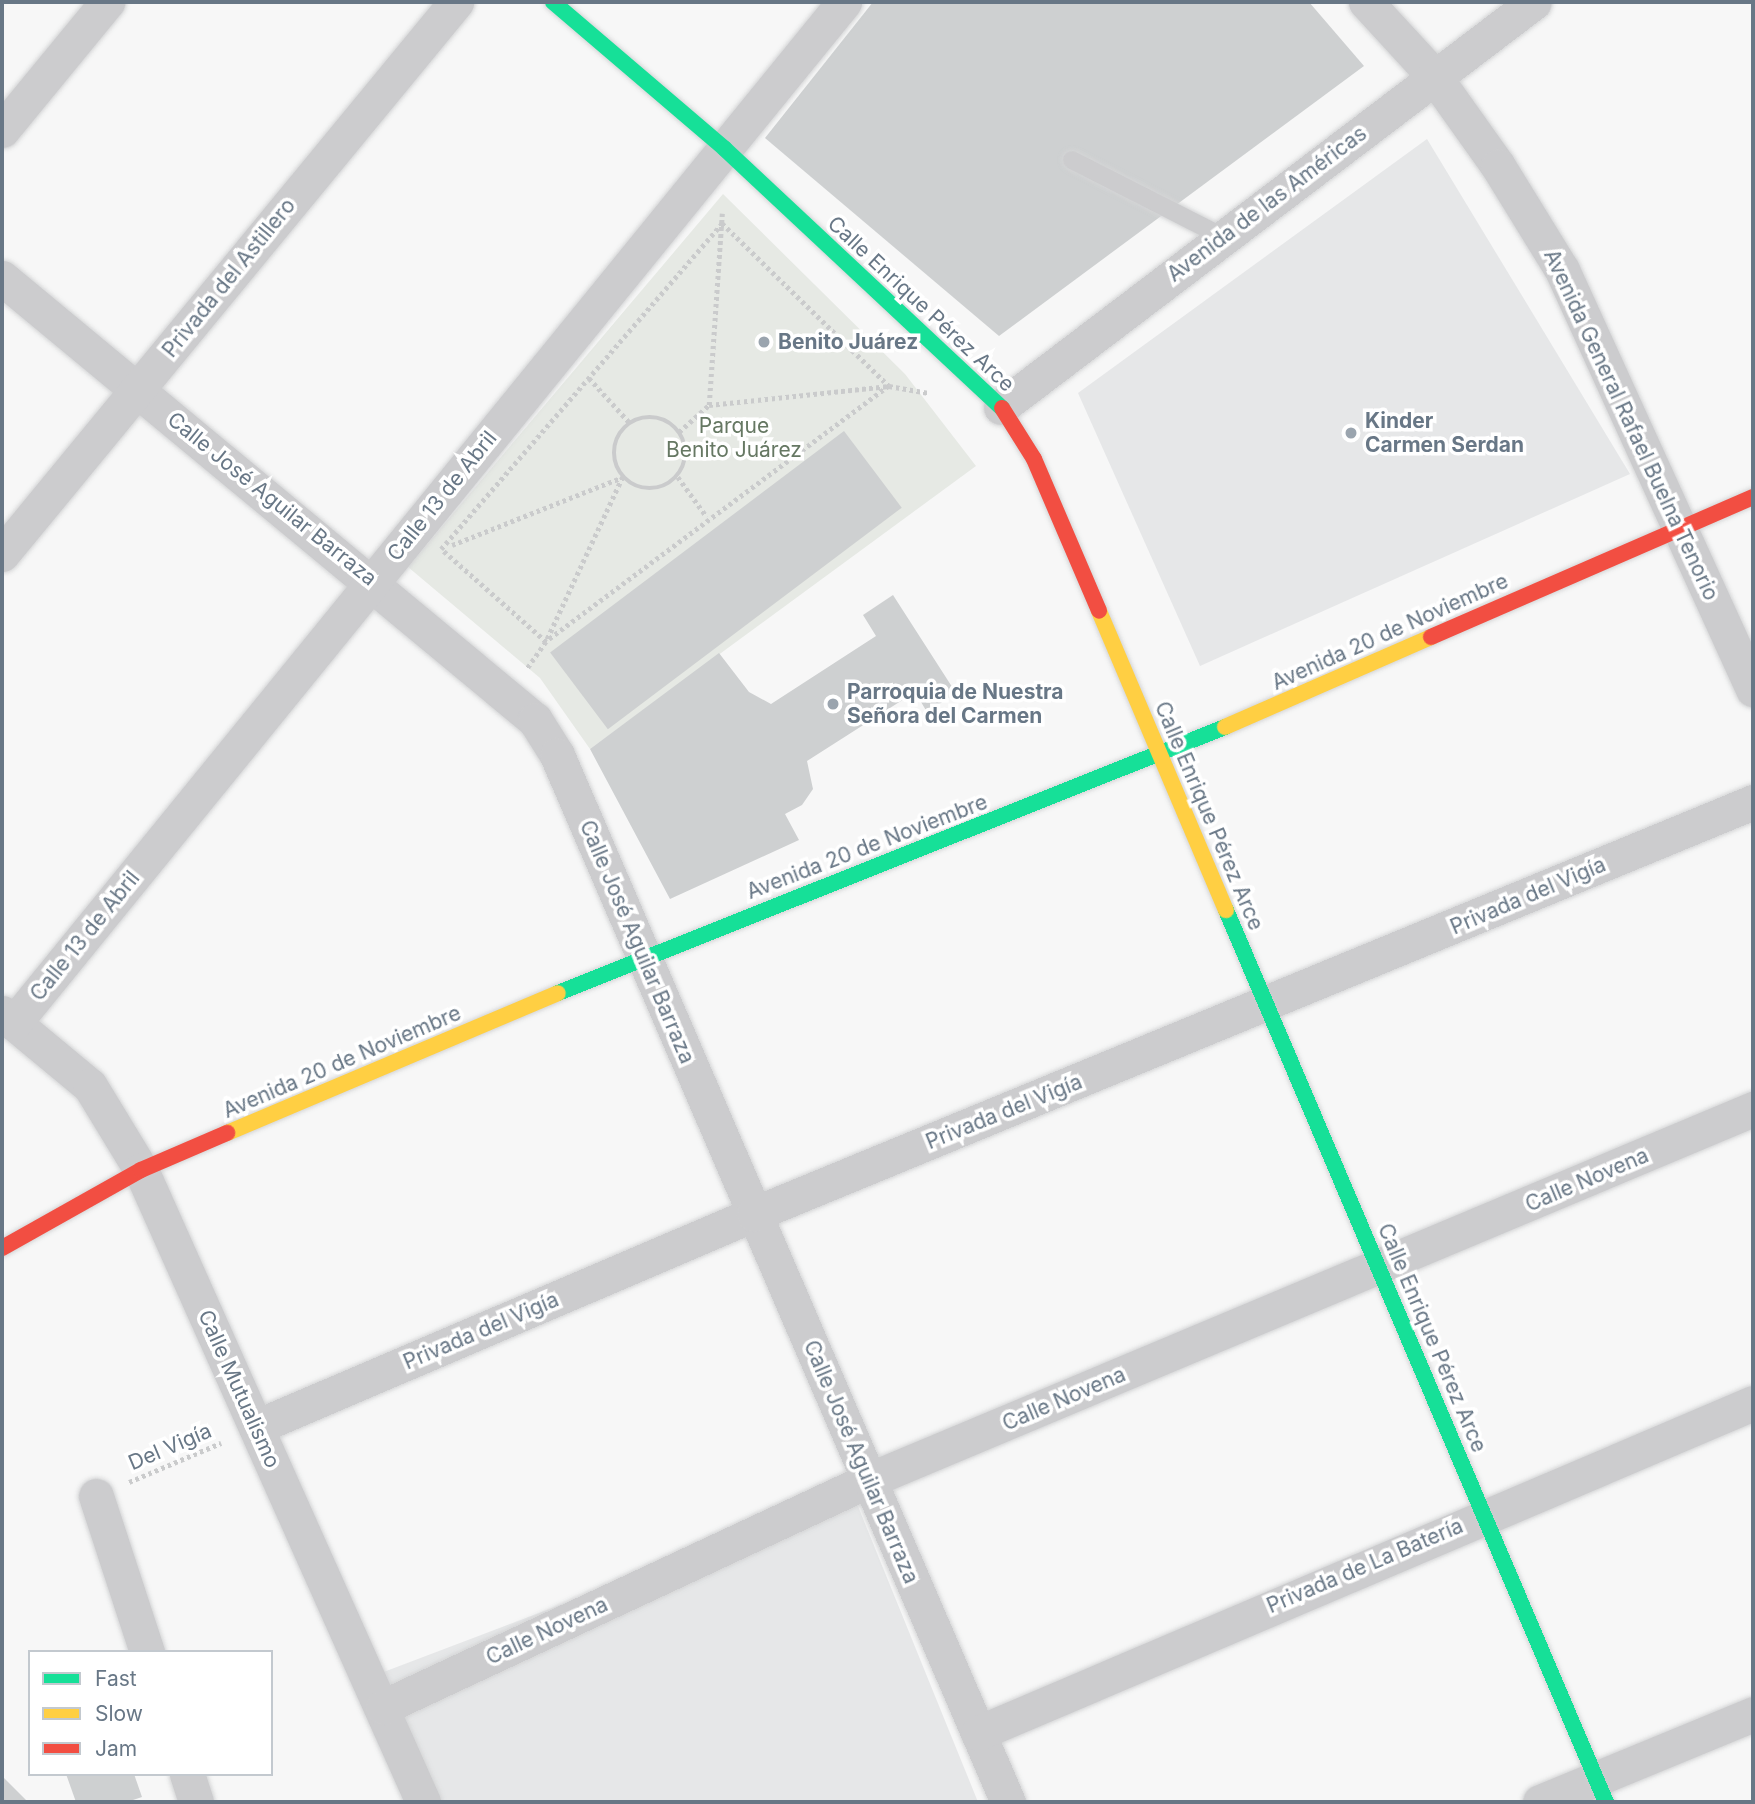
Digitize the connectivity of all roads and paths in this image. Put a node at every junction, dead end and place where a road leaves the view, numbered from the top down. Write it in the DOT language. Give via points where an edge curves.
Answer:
graph roads {
  1 [pos="107,2"];
  2 [pos="456,2"];
  3 [pos="553,2"];
  4 [pos="844,2"];
  5 [pos="1366,2"];
  6 [pos="1534,2"];
  7 [pos="1434,76"];
  8 [pos="2,131"];
  9 [pos="725,149"];
  10 [pos="1072,159"];
  11 [pos="722,223"];
  12 [pos="1223,237"];
  13 [pos="2,278"];
  14 [pos="589,378"];
  15 [pos="889,386"];
  16 [pos="137,389"];
  17 [pos="939,395"];
  18 [pos="709,405"];
  19 [pos="1000,407"];
  20 [pos="630,423"];
  21 [pos="679,432"];
  22 [pos="623,477"];
  23 [pos="678,477"];
  24 [pos="1753,497"];
  25 [pos="707,517"];
  26 [pos="1682,527"];
  27 [pos="442,549"];
  28 [pos="2,554"];
  29 [pos="430,554"];
  30 [pos="372,582"];
  31 [pos="546,642"];
  32 [pos="1753,690"];
  33 [pos="509,695"];
  34 [pos="1160,755"];
  35 [pos="1753,802"];
  36 [pos="644,957"];
  37 [pos="1267,1005"];
  38 [pos="8,1018"];
  39 [pos="1753,1109"];
  40 [pos="141,1170"];
  41 [pos="754,1214"];
  42 [pos="2,1248"];
  43 [pos="1379,1268"];
  44 [pos="1753,1403"];
  45 [pos="256,1427"];
  46 [pos="869,1480"];
  47 [pos="96,1496"];
  48 [pos="1484,1515"];
  49 [pos="146,1650"];
  50 [pos="383,1707"];
  51 [pos="1753,1714"];
  52 [pos="978,1733"];
  53 [pos="188,1776"];
  54 [pos="1601,1791"];
  55 [pos="196,1802"];
  56 [pos="423,1802"];
  57 [pos="1008,1802"];
  58 [pos="1540,1802"];
  1 -- 8 [label="street"];
  2 -- 16 [label="street, Privada del Astillero"];
  3 -- 9 [label="street, Calle Enrique Pérez Arce"];
  4 -- 9 [label="street, Calle 13 de Abril"];
  5 -- 7 [label="street, Avenida General Rafael Buelna Tenorio"];
  6 -- 7 [label="street, Avenida de las Américas"];
  7 -- 12 [label="street, Avenida de las Américas"];
  7 -- 26 [label="street, Avenida General Rafael Buelna Tenorio" via="1498,166 1562,270"];
  9 -- 11 [label="path"];
  9 -- 19 [label="street, Calle Enrique Pérez Arce"];
  9 -- 30 [label="street, Calle 13 de Abril"];
  10 -- 12 [label="lane"];
  11 -- 14 [label="path"];
  11 -- 15 [label="path"];
  11 -- 18 [label="path"];
  12 -- 19 [label="street, Avenida de las Américas"];
  13 -- 16 [label="street, Calle José Aguilar Barraza"];
  14 -- 20 [label="path"];
  14 -- 27 [label="path"];
  15 -- 17 [label="path"];
  15 -- 18 [label="path"];
  15 -- 25 [label="path"];
  16 -- 28 [label="street, Privada del Astillero"];
  16 -- 30 [label="street, Calle José Aguilar Barraza"];
  18 -- 21 [label="path"];
  19 -- 34 [label="street, Calle Enrique Pérez Arce" via="1034,459"];
  20 -- 21 [label="path" via="651,417"];
  20 -- 22 [label="path" via="615,449"];
  21 -- 23 [label="path" via="687,450"];
  22 -- 23 [label="path" via="644,489 669,485"];
  22 -- 27 [label="path"];
  22 -- 31 [label="path"];
  23 -- 25 [label="path"];
  24 -- 26 [label="street, Avenida 20 de Noviembre"];
  25 -- 31 [label="path"];
  26 -- 32 [label="street, Avenida General Rafael Buelna Tenorio"];
  26 -- 34 [label="street, Avenida 20 de Noviembre"];
  27 -- 29 [label="path"];
  27 -- 31 [label="path"];
  30 -- 33 [label="street, Calle José Aguilar Barraza"];
  30 -- 38 [label="street, Calle 13 de Abril"];
  31 -- 33 [label="path"];
  33 -- 36 [label="street, Calle José Aguilar Barraza" via="535,720 557,755"];
  34 -- 36 [label="street, Avenida 20 de Noviembre"];
  34 -- 37 [label="street, Calle Enrique Pérez Arce"];
  35 -- 37 [label="street, Privada del Vigía"];
  36 -- 40 [label="street, Avenida 20 de Noviembre"];
  36 -- 41 [label="street, Calle José Aguilar Barraza"];
  37 -- 41 [label="street, Privada del Vigía"];
  37 -- 43 [label="street, Calle Enrique Pérez Arce"];
  38 -- 40 [label="street, Calle Mutualismo" via="90,1086"];
  39 -- 43 [label="street, Calle Novena"];
  40 -- 42 [label="street, Avenida 20 de Noviembre"];
  40 -- 45 [label="street, Calle Mutualismo"];
  41 -- 45 [label="street, Privada del Vigía"];
  41 -- 46 [label="street, Calle José Aguilar Barraza"];
  43 -- 46 [label="street, Calle Novena"];
  43 -- 48 [label="street, Calle Enrique Pérez Arce"];
  44 -- 48 [label="street, Privada de La Batería"];
  45 -- 47 [label="path, Del Vigía"];
  45 -- 50 [label="street, Calle Mutualismo"];
  46 -- 50 [label="street, Calle Novena"];
  46 -- 52 [label="street, Calle José Aguilar Barraza"];
  47 -- 49 [label="street"];
  48 -- 52 [label="street, Privada de La Batería"];
  48 -- 54 [label="street, Calle Enrique Pérez Arce"];
  50 -- 56 [label="street, Calle Mutualismo"];
  51 -- 54 [label="street"];
  52 -- 57 [label="street, Calle José Aguilar Barraza"];
  53 -- 55 [label="street"];
  54 -- 58 [label="street"];
}
